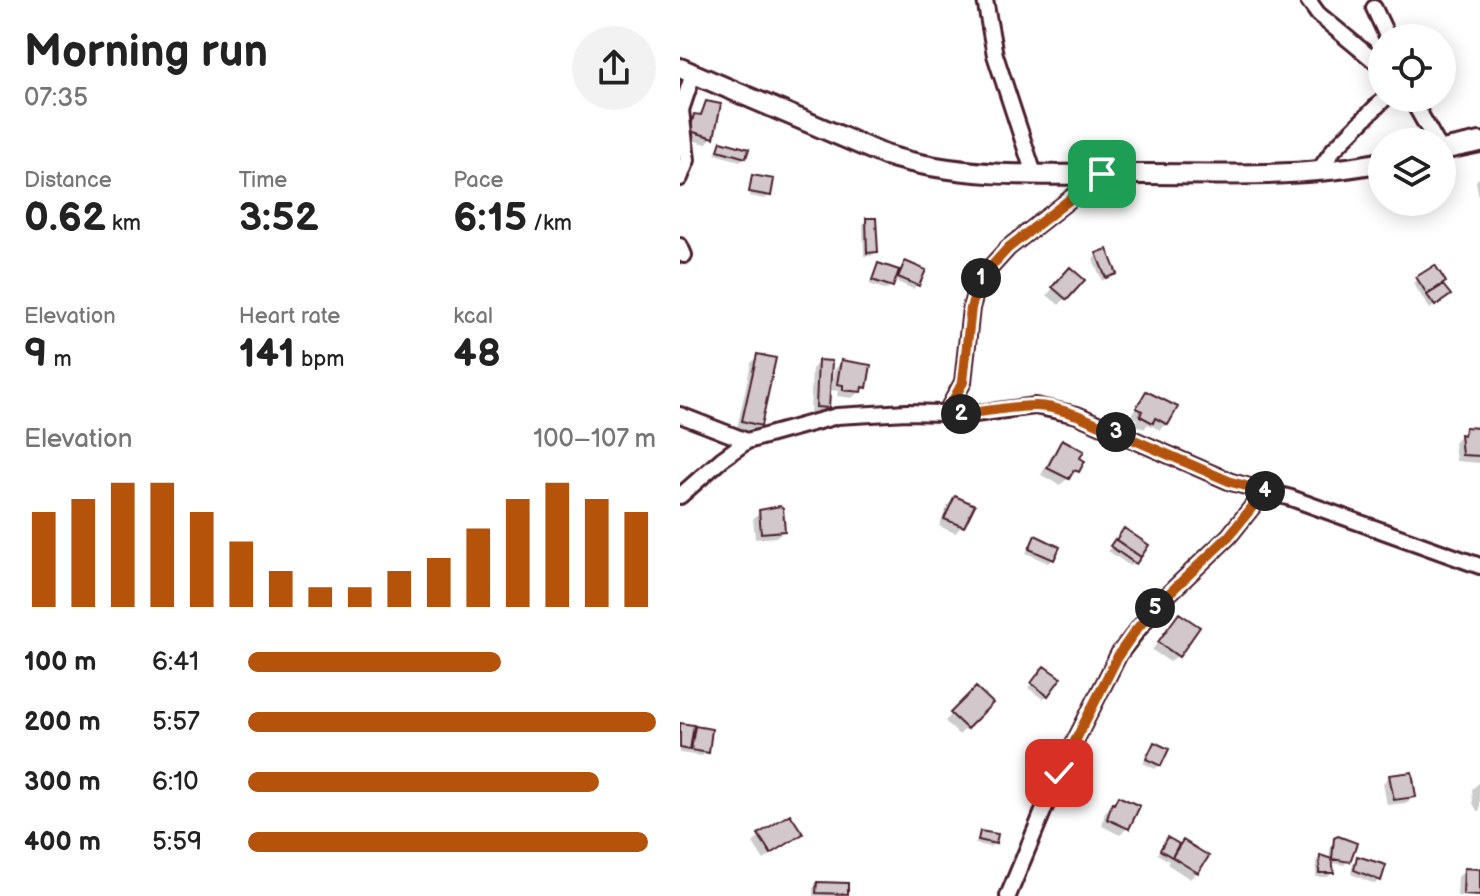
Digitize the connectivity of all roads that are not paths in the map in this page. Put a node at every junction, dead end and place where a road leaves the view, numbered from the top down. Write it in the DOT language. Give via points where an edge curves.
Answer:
graph roads {
  1 [pos="985,0"];
  2 [pos="1308,0"];
  3 [pos="1374,8"];
  4 [pos="1381,24"];
  5 [pos="1368,55"];
  6 [pos="686,71"];
  7 [pos="1371,112"];
  8 [pos="1480,142"];
  9 [pos="1456,147"];
  10 [pos="1368,164"];
  11 [pos="1320,169"];
  12 [pos="1034,174"];
  13 [pos="1102,174"];
  14 [pos="680,178"];
  15 [pos="680,415"];
  16 [pos="945,415"];
  17 [pos="747,441"];
  18 [pos="1265,491"];
  19 [pos="680,496"];
  20 [pos="1480,566"];
  21 [pos="1008,896"];
  1 -- 12 [label="street" via="995,55"];
  2 -- 5 [label="street"];
  3 -- 4 [label="street"];
  6 -- 12 [label="main road" via="911,163"];
  6 -- 14 [label="street" via="681,110 687,160"];
  7 -- 11 [label="street"];
  8 -- 9 [label="main road"];
  10 -- 11 [label="main road"];
  11 -- 13 [label="main road"];
  12 -- 13 [label="main road"];
  13 -- 16 [label="street" via="1008,248 979,280 963,382"];
  15 -- 17 [label="street"];
  16 -- 17 [label="street" via="837,416"];
  16 -- 18 [label="street" via="1054,408 1231,482"];
  17 -- 19 [label="street"];
  18 -- 20 [label="street"];
  18 -- 21 [label="street" via="1222,544 1158,604 1119,654 1059,773"];
}
